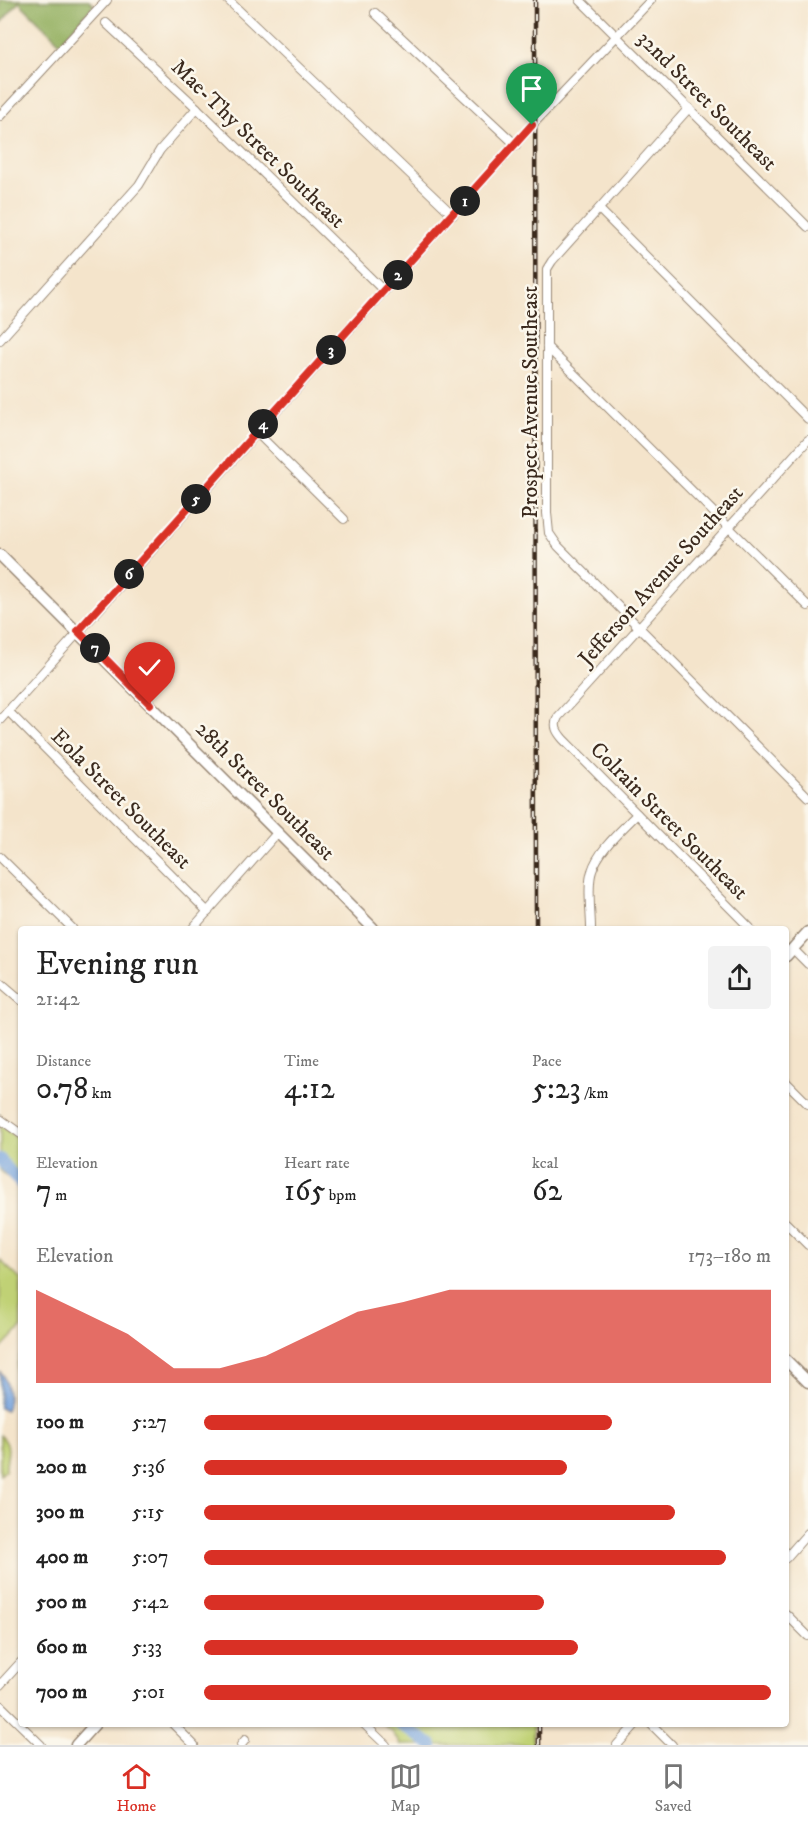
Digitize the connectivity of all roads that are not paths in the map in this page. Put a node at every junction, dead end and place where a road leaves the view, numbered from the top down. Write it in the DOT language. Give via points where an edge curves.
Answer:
graph roads {
  1 [pos="107,0"];
  2 [pos="228,0"];
  3 [pos="580,0"];
  4 [pos="651,0"];
  5 [pos="375,13"];
  6 [pos="106,23"];
  7 [pos="616,36"];
  8 [pos="197,108"];
  9 [pos="689,108"];
  10 [pos="0,116"];
  11 [pos="516,145"];
  12 [pos="599,209"];
  13 [pos="453,215"];
  14 [pos="808,227"];
  15 [pos="384,291"];
  16 [pos="0,340"];
  17 [pos="547,346"];
  18 [pos="808,419"];
  19 [pos="256,432"];
  20 [pos="808,440"];
  21 [pos="344,519"];
  22 [pos="729,528"];
  23 [pos="0,555"];
  24 [pos="808,606"];
  25 [pos="639,628"];
  26 [pos="78,631"];
  27 [pos="8,711"];
  28 [pos="0,720"];
  29 [pos="563,739"];
  30 [pos="808,797"];
  31 [pos="637,814"];
  32 [pos="278,832"];
  33 [pos="0,856"];
  34 [pos="208,912"];
  35 [pos="70,926"];
  36 [pos="196,926"];
  37 [pos="372,926"];
  38 [pos="591,926"];
  39 [pos="748,926"];
  40 [pos="808,932"];
  41 [pos="789,953"];
  42 [pos="808,964"];
  43 [pos="0,982"];
  44 [pos="18,997"];
  45 [pos="789,1085"];
  46 [pos="808,1104"];
  47 [pos="0,1119"];
  48 [pos="18,1132"];
  49 [pos="789,1226"];
  50 [pos="808,1245"];
  51 [pos="789,1363"];
  52 [pos="808,1382"];
  53 [pos="808,1533"];
  54 [pos="789,1555"];
  55 [pos="789,1617"];
  56 [pos="808,1636"];
  57 [pos="18,1665"];
  58 [pos="0,1685"];
  59 [pos="0,1705"];
  60 [pos="18,1723"];
  61 [pos="23,1727"];
  62 [pos="93,1727"];
  63 [pos="176,1727"];
  64 [pos="367,1727"];
  65 [pos="633,1727"];
  66 [pos="654,1727"];
  67 [pos="81,1743"];
  68 [pos="41,1745"];
  69 [pos="194,1745"];
  70 [pos="386,1745"];
  71 [pos="617,1745"];
  72 [pos="672,1745"];
  1 -- 10 [label="street"];
  2 -- 13 [label="street"];
  3 -- 7 [label="street, 32nd Street Southeast"];
  4 -- 7 [label="street"];
  5 -- 11 [label="street"];
  6 -- 8 [label="street, Mae-Thy Street Southeast"];
  7 -- 9 [label="street, 32nd Street Southeast"];
  7 -- 11 [label="street"];
  8 -- 15 [label="street, Mae-Thy Street Southeast"];
  8 -- 16 [label="street" via="160,150 139,185"];
  9 -- 12 [label="street, Prospect Avenue Southeast"];
  9 -- 14 [label="street, 32nd Street Southeast"];
  11 -- 13 [label="street"];
  12 -- 17 [label="street, Prospect Avenue Southeast" via="547,269"];
  12 -- 18 [label="street"];
  13 -- 15 [label="street"];
  15 -- 19 [label="street"];
  17 -- 22 [label="street"];
  17 -- 25 [label="street, Prospect Avenue Southeast" via="549,533"];
  19 -- 21 [label="street"];
  19 -- 26 [label="street"];
  20 -- 22 [label="street, Jefferson Avenue Southeast"];
  22 -- 24 [label="street"];
  22 -- 25 [label="street, Jefferson Avenue Southeast"];
  23 -- 26 [label="main road, 28th Street Southeast"];
  25 -- 29 [label="street, Jefferson Avenue Southeast" via="558,717 556,729"];
  25 -- 30 [label="street"];
  26 -- 27 [label="street"];
  26 -- 32 [label="main road, 28th Street Southeast"];
  27 -- 28 [label="street"];
  27 -- 34 [label="street, Eola Street Southeast"];
  29 -- 31 [label="street, Colrain Street Southeast"];
  31 -- 38 [label="street" via="597,859 591,873"];
  31 -- 39 [label="street, Colrain Street Southeast"];
  32 -- 34 [label="street"];
  32 -- 37 [label="main road, 28th Street Southeast"];
  33 -- 35 [label="street"];
  34 -- 36 [label="street"];
  40 -- 41 [label="main road"];
  41 -- 42 [label="street"];
  43 -- 44 [label="street"];
  45 -- 46 [label="street"];
  47 -- 48 [label="street"];
  49 -- 50 [label="street"];
  51 -- 52 [label="main road"];
  53 -- 54 [label="street"];
  55 -- 56 [label="street"];
  57 -- 58 [label="street"];
  59 -- 60 [label="street"];
  61 -- 68 [label="street"];
  62 -- 67 [label="main road"];
  63 -- 69 [label="street"];
  64 -- 70 [label="street"];
  65 -- 71 [label="street"];
  66 -- 72 [label="street"];
}
